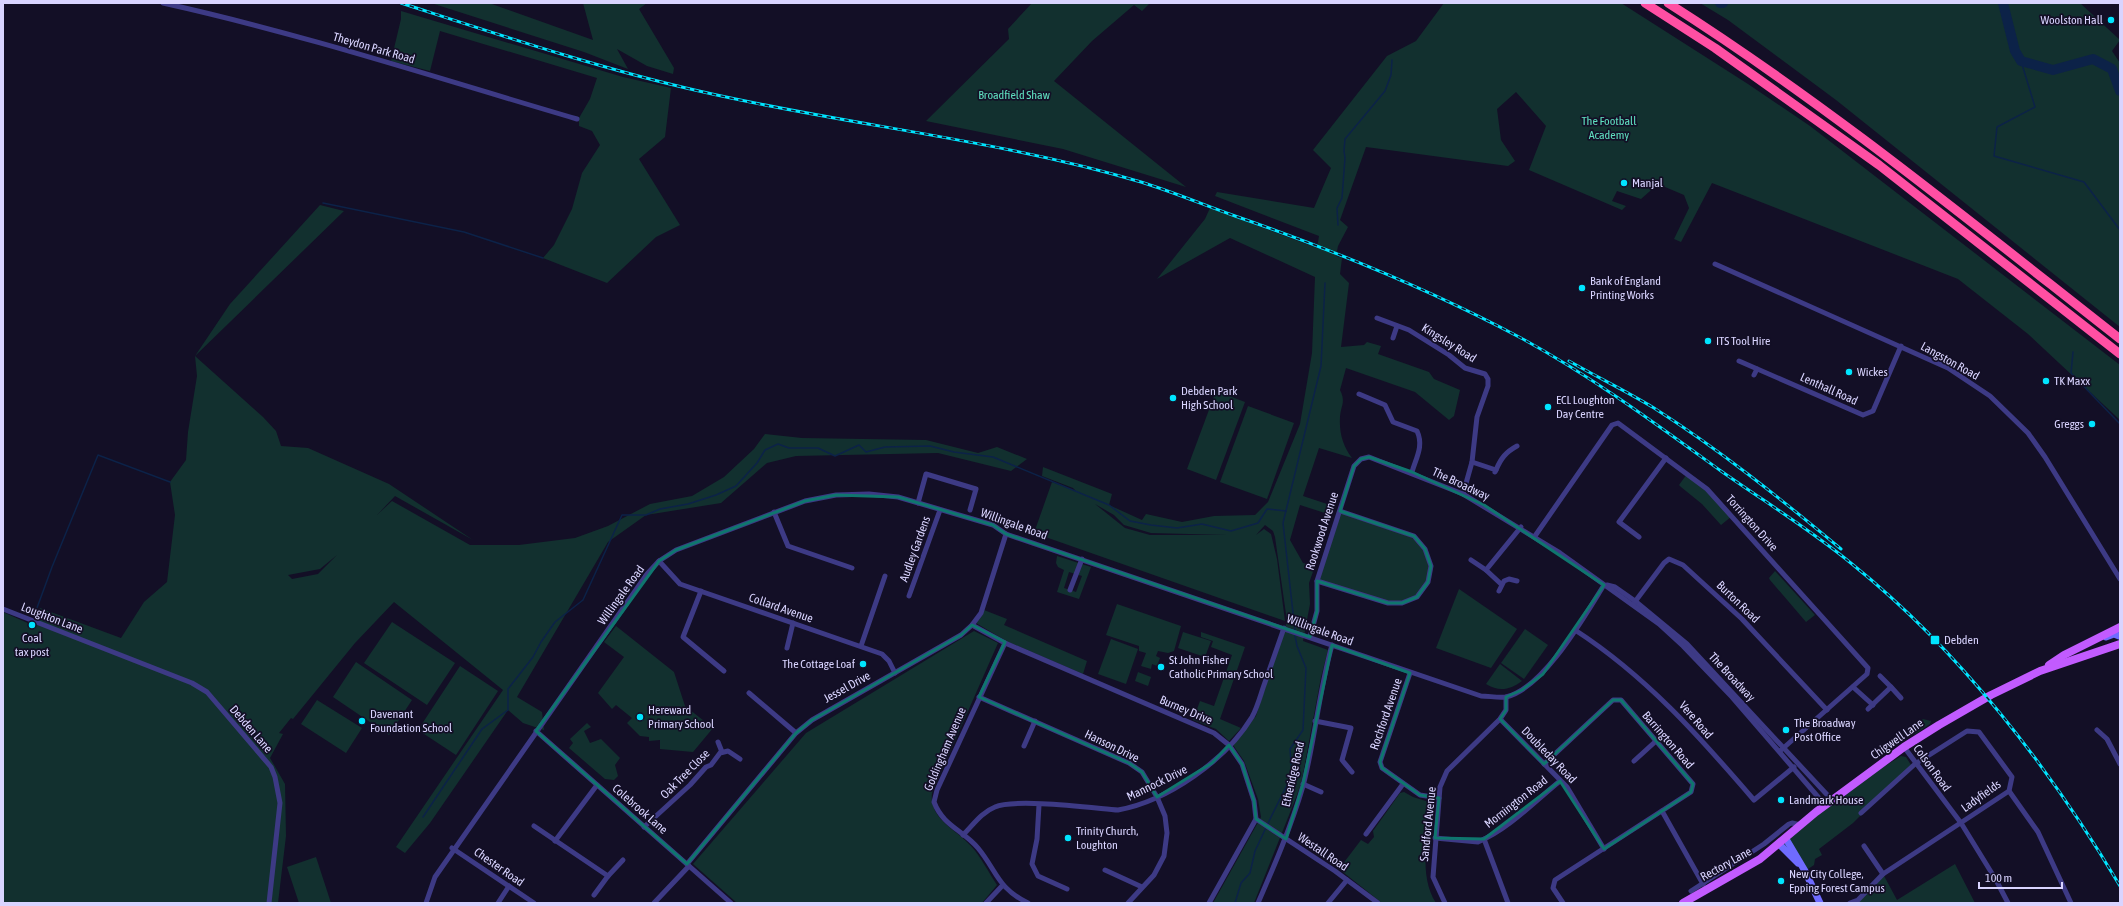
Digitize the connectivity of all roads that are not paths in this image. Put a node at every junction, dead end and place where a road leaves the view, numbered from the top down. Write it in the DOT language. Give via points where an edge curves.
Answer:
graph roads {
  1 [pos="163,3"];
  2 [pos="1645,3"];
  3 [pos="1668,3"];
  4 [pos="577,119"];
  5 [pos="1715,264"];
  6 [pos="1377,318"];
  7 [pos="1397,326"];
  8 [pos="1393,338"];
  9 [pos="2120,339"];
  10 [pos="1902,346"];
  11 [pos="2120,354"];
  12 [pos="1739,361"];
  13 [pos="1757,369"];
  14 [pos="1754,375"];
  15 [pos="1359,394"];
  16 [pos="1517,446"];
  17 [pos="1666,458"];
  18 [pos="1361,459"];
  19 [pos="1472,462"];
  20 [pos="1412,472"];
  21 [pos="1463,494"];
  22 [pos="918,503"];
  23 [pos="940,510"];
  24 [pos="970,510"];
  25 [pos="1340,511"];
  26 [pos="774,512"];
  27 [pos="1521,528"];
  28 [pos="1006,534"];
  29 [pos="1534,536"];
  30 [pos="1639,537"];
  31 [pos="1082,559"];
  32 [pos="1471,560"];
  33 [pos="659,561"];
  34 [pos="852,568"];
  35 [pos="1486,570"];
  36 [pos="885,576"];
  37 [pos="2120,579"];
  38 [pos="1317,581"];
  39 [pos="1517,581"];
  40 [pos="1501,584"];
  41 [pos="1604,585"];
  42 [pos="1070,590"];
  43 [pos="701,591"];
  44 [pos="1499,591"];
  45 [pos="909,596"];
  46 [pos="1634,603"];
  47 [pos="3,609"];
  48 [pos="793,623"];
  49 [pos="972,625"];
  50 [pos="1284,628"];
  51 [pos="1574,630"];
  52 [pos="2120,634"];
  53 [pos="1310,637"];
  54 [pos="1005,642"];
  55 [pos="94,644"];
  56 [pos="1332,645"];
  57 [pos="862,646"];
  58 [pos="787,648"];
  59 [pos="724,671"];
  60 [pos="2040,671"];
  61 [pos="895,673"];
  62 [pos="1410,673"];
  63 [pos="1880,676"];
  64 [pos="1853,687"];
  65 [pos="1891,687"];
  66 [pos="749,693"];
  67 [pos="979,697"];
  68 [pos="1506,697"];
  69 [pos="1901,698"];
  70 [pos="1873,705"];
  71 [pos="1868,709"];
  72 [pos="1828,710"];
  73 [pos="1500,720"];
  74 [pos="1035,721"];
  75 [pos="1315,721"];
  76 [pos="2097,730"];
  77 [pos="536,731"];
  78 [pos="796,734"];
  79 [pos="1656,741"];
  80 [pos="718,742"];
  81 [pos="1229,745"];
  82 [pos="1024,746"];
  83 [pos="1904,747"];
  84 [pos="1782,750"];
  85 [pos="722,752"];
  86 [pos="740,759"];
  87 [pos="1634,761"];
  88 [pos="1544,764"];
  89 [pos="1916,764"];
  90 [pos="2120,764"];
  91 [pos="1794,767"];
  92 [pos="1352,772"];
  93 [pos="1560,780"];
  94 [pos="1303,784"];
  95 [pos="1403,784"];
  96 [pos="597,785"];
  97 [pos="2009,791"];
  98 [pos="1321,792"];
  99 [pos="1157,797"];
  100 [pos="1439,798"];
  101 [pos="1828,803"];
  102 [pos="1039,805"];
  103 [pos="1662,812"];
  104 [pos="1861,813"];
  105 [pos="1256,819"];
  106 [pos="1961,823"];
  107 [pos="534,826"];
  108 [pos="1802,826"];
  109 [pos="644,827"];
  110 [pos="1366,834"];
  111 [pos="963,835"];
  112 [pos="1435,838"];
  113 [pos="1286,839"];
  114 [pos="1484,839"];
  115 [pos="1786,839"];
  116 [pos="555,841"];
  117 [pos="1779,844"];
  118 [pos="1864,846"];
  119 [pos="453,848"];
  120 [pos="1604,849"];
  121 [pos="623,860"];
  122 [pos="688,865"];
  123 [pos="1802,867"];
  124 [pos="1105,870"];
  125 [pos="1884,874"];
  126 [pos="608,876"];
  127 [pos="1347,880"];
  128 [pos="1703,884"];
  129 [pos="509,886"];
  130 [pos="1002,886"];
  131 [pos="1142,887"];
  132 [pos="1067,888"];
  133 [pos="1691,891"];
  134 [pos="594,895"];
  135 [pos="269,903"];
  136 [pos="426,903"];
  137 [pos="498,903"];
  138 [pos="534,903"];
  139 [pos="654,903"];
  140 [pos="731,903"];
  141 [pos="986,903"];
  142 [pos="1028,903"];
  143 [pos="1128,903"];
  144 [pos="1209,903"];
  145 [pos="1258,903"];
  146 [pos="1328,903"];
  147 [pos="1378,903"];
  148 [pos="1445,903"];
  149 [pos="1508,903"];
  150 [pos="1563,903"];
  151 [pos="1683,903"];
  152 [pos="1820,903"];
  153 [pos="1850,903"];
  154 [pos="2008,903"];
  155 [pos="2072,903"];
  1 -- 4 [label="street, Theydon Park Road" via="223,16"];
  2 -- 11 [label="highway" via="1715,48 1879,165"];
  3 -- 9 [label="highway" via="1887,155"];
  5 -- 10 [label="street, Langston Road"];
  6 -- 7 [label="street, Kingsley Road"];
  7 -- 8 [label="street"];
  7 -- 19 [label="street, Kingsley Road" via="1409,330 1465,368 1485,374 1488,379 1475,427"];
  10 -- 13 [label="street, Lenthall Road" via="1873,411 1863,415"];
  10 -- 37 [label="street, Langston Road" via="1948,368 1977,386 2028,433"];
  12 -- 13 [label="street, Lenthall Road"];
  13 -- 14 [label="street"];
  15 -- 20 [label="street" via="1385,405 1393,422 1417,432 1421,446"];
  16 -- 19 [label="street" via="1501,459 1496,471"];
  17 -- 29 [label="street, Torrington Drive" via="1618,423 1612,425"];
  17 -- 30 [label="street" via="1619,522"];
  17 -- 64 [label="street, Torrington Drive" via="1707,489 1868,668 1867,674"];
  18 -- 20 [label="street, The Broadway" via="1369,457"];
  18 -- 25 [label="street, Rookwood Avenue" via="1354,466"];
  19 -- 21 [label="street, Kingsley Road"];
  20 -- 21 [label="street, The Broadway"];
  21 -- 27 [label="street, The Broadway"];
  22 -- 23 [label="street, Willingale Road"];
  22 -- 24 [label="street" via="926,474 976,489"];
  22 -- 26 [label="street, Willingale Road" via="898,497 869,494 836,495 805,501"];
  23 -- 28 [label="street, Willingale Road" via="993,525"];
  23 -- 45 [label="street, Audley Gardens"];
  25 -- 38 [label="street, Rookwood Avenue"];
  25 -- 38 [label="street" via="1414,536 1424,548 1431,566 1428,582 1417,597 1402,603 1388,604"];
  26 -- 33 [label="street, Willingale Road" via="676,550"];
  26 -- 34 [label="street" via="788,546"];
  27 -- 29 [label="street, The Broadway"];
  27 -- 35 [label="street"];
  28 -- 31 [label="street, Willingale Road"];
  28 -- 49 [label="street, Jessel Drive" via="980,613"];
  29 -- 41 [label="street, The Broadway"];
  31 -- 42 [label="street"];
  31 -- 50 [label="street, Willingale Road"];
  32 -- 35 [label="street"];
  33 -- 43 [label="street, Collard Avenue" via="680,584"];
  33 -- 77 [label="street, Willingale Road" via="647,574"];
  35 -- 40 [label="street"];
  36 -- 57 [label="street, Audley Gardens"];
  38 -- 53 [label="street, Rookwood Avenue" via="1317,611"];
  39 -- 40 [label="street" via="1509,579"];
  40 -- 44 [label="street"];
  41 -- 46 [label="street, The Broadway"];
  41 -- 51 [label="street, Willingale Road"];
  43 -- 48 [label="street, Collard Avenue"];
  43 -- 59 [label="street" via="683,637"];
  46 -- 72 [label="street, Burton Road" via="1664,563 1669,559 1674,560 1683,565 1742,619"];
  46 -- 84 [label="street, The Broadway" via="1683,646"];
  47 -- 55 [label="street, Loughton Lane"];
  48 -- 57 [label="street, Collard Avenue"];
  48 -- 58 [label="street"];
  49 -- 54 [label="street, Burney Drive"];
  49 -- 61 [label="street, Jessel Drive" via="961,635"];
  50 -- 53 [label="street, Willingale Road"];
  50 -- 81 [label="street, Mannock Drive" via="1253,716"];
  51 -- 68 [label="street, Willingale Road" via="1543,674 1522,690"];
  51 -- 91 [label="street, Vere Road" via="1604,649 1666,701 1754,800"];
  52 -- 60 [label="main road, Chigwell Lane"];
  52 -- 60 [label="main road, Chigwell Lane" via="2097,639 2064,655"];
  53 -- 56 [label="street, Willingale Road"];
  54 -- 67 [label="street, Goldingham Avenue"];
  54 -- 81 [label="street, Burney Drive" via="1214,734"];
  55 -- 135 [label="street, Debden Lane" via="192,682 206,692 271,767 279,788 280,803"];
  56 -- 62 [label="street, Willingale Road"];
  56 -- 75 [label="street, Etheridge Road"];
  57 -- 61 [label="street, Collard Avenue" via="882,654"];
  60 -- 83 [label="main road, Chigwell Lane" via="1991,695"];
  61 -- 78 [label="street, Jessel Drive" via="828,710"];
  62 -- 68 [label="street, Willingale Road" via="1481,696"];
  62 -- 95 [label="street, Rochford Avenue" via="1380,762 1382,768"];
  63 -- 65 [label="street"];
  64 -- 70 [label="street"];
  64 -- 72 [label="street, Torrington Drive"];
  65 -- 69 [label="street"];
  65 -- 70 [label="street"];
  66 -- 78 [label="street"];
  67 -- 74 [label="street, Hanson Drive"];
  67 -- 111 [label="street, Goldingham Avenue" via="934,802 943,819"];
  68 -- 73 [label="street, Sandford Avenue" via="1506,710"];
  70 -- 71 [label="street"];
  72 -- 84 [label="street, Torrington Drive"];
  73 -- 88 [label="street, Doubleday Road"];
  73 -- 100 [label="street, Sandford Avenue" via="1447,772 1440,787"];
  74 -- 82 [label="street"];
  74 -- 99 [label="street, Hanson Drive" via="1129,763 1142,772"];
  75 -- 92 [label="street" via="1351,728 1342,760"];
  75 -- 94 [label="street, Etheridge Road"];
  76 -- 90 [label="street" via="2107,739"];
  77 -- 96 [label="street, Colebrook Lane"];
  77 -- 119 [label="street, Willingale Road"];
  78 -- 122 [label="street, Jessel Drive"];
  79 -- 87 [label="street"];
  79 -- 88 [label="street, Barrington Road" via="1621,700 1613,700"];
  79 -- 103 [label="street, Barrington Road" via="1693,784 1692,792"];
  80 -- 85 [label="street, Oak Tree Close"];
  81 -- 99 [label="street, Mannock Drive" via="1206,768"];
  81 -- 105 [label="street, Burney Drive" via="1242,764 1254,801"];
  83 -- 89 [label="street, Colson Road"];
  83 -- 101 [label="main road, Chigwell Lane"];
  84 -- 91 [label="street, The Broadway"];
  84 -- 101 [label="street, The Broadway"];
  85 -- 86 [label="street, Oak Tree Close" via="728,751"];
  85 -- 109 [label="street, Oak Tree Close"];
  88 -- 93 [label="street, Doubleday Road"];
  89 -- 97 [label="street, Ladyfields" via="1967,731 1979,732 2012,777"];
  89 -- 104 [label="street, Ladyfields"];
  89 -- 106 [label="street, Colson Road"];
  91 -- 101 [label="street, The Broadway"];
  93 -- 114 [label="street, Mornington Road" via="1510,822"];
  93 -- 120 [label="street, Doubleday Road" via="1567,787"];
  94 -- 98 [label="street"];
  94 -- 113 [label="street, Etheridge Road"];
  95 -- 100 [label="street, Rochford Avenue" via="1420,795"];
  95 -- 110 [label="street"];
  96 -- 109 [label="street, Colebrook Lane"];
  96 -- 116 [label="street"];
  97 -- 106 [label="street, Ladyfields"];
  97 -- 155 [label="street" via="2038,832"];
  99 -- 102 [label="street, Mannock Drive" via="1133,808 1118,810"];
  99 -- 131 [label="street, Hanson Drive" via="1165,816 1167,833 1164,856 1154,875"];
  100 -- 112 [label="street, Sandford Avenue"];
  101 -- 108 [label="main road, Chigwell Lane"];
  102 -- 111 [label="street, Mannock Drive" via="996,806 984,813"];
  102 -- 132 [label="street" via="1037,839 1032,864 1038,876"];
  103 -- 120 [label="street, Barrington Road"];
  103 -- 128 [label="street"];
  105 -- 113 [label="street, Westall Road"];
  105 -- 144 [label="street"];
  106 -- 125 [label="street, Ladyfields"];
  106 -- 154 [label="street, Colson Road"];
  107 -- 116 [label="street"];
  108 -- 115 [label="main road, Chigwell Lane"];
  108 -- 128 [label="street" via="1792,823"];
  109 -- 122 [label="street, Colebrook Lane"];
  111 -- 130 [label="street, Goldingham Avenue" via="978,848"];
  112 -- 114 [label="street, Mornington Road" via="1478,842"];
  112 -- 148 [label="street, Sandford Avenue" via="1433,877"];
  113 -- 127 [label="street, Westall Road"];
  113 -- 145 [label="street, Etheridge Road"];
  114 -- 149 [label="street"];
  115 -- 117 [label="main road, Chigwell Lane"];
  115 -- 123 [label="street"];
  116 -- 126 [label="street"];
  117 -- 123 [label="street"];
  117 -- 151 [label="main road, Rectory Lane" via="1746,868"];
  118 -- 125 [label="street"];
  119 -- 129 [label="street, Chester Road"];
  119 -- 136 [label="street, Willingale Road" via="435,878"];
  120 -- 150 [label="street, Barrington Road" via="1556,880 1553,888"];
  121 -- 126 [label="street"];
  122 -- 139 [label="street, Jessel Drive"];
  122 -- 140 [label="street, Colebrook Lane"];
  123 -- 152 [label="street"];
  124 -- 131 [label="street"];
  125 -- 153 [label="street, Ladyfields" via="1858,900"];
  126 -- 134 [label="street"];
  127 -- 146 [label="street"];
  127 -- 147 [label="street, Westall Road"];
  128 -- 133 [label="street"];
  129 -- 137 [label="street"];
  129 -- 138 [label="street, Chester Road"];
  130 -- 141 [label="street"];
  130 -- 142 [label="street, Goldingham Avenue"];
  131 -- 143 [label="street, Hanson Drive"];
}
